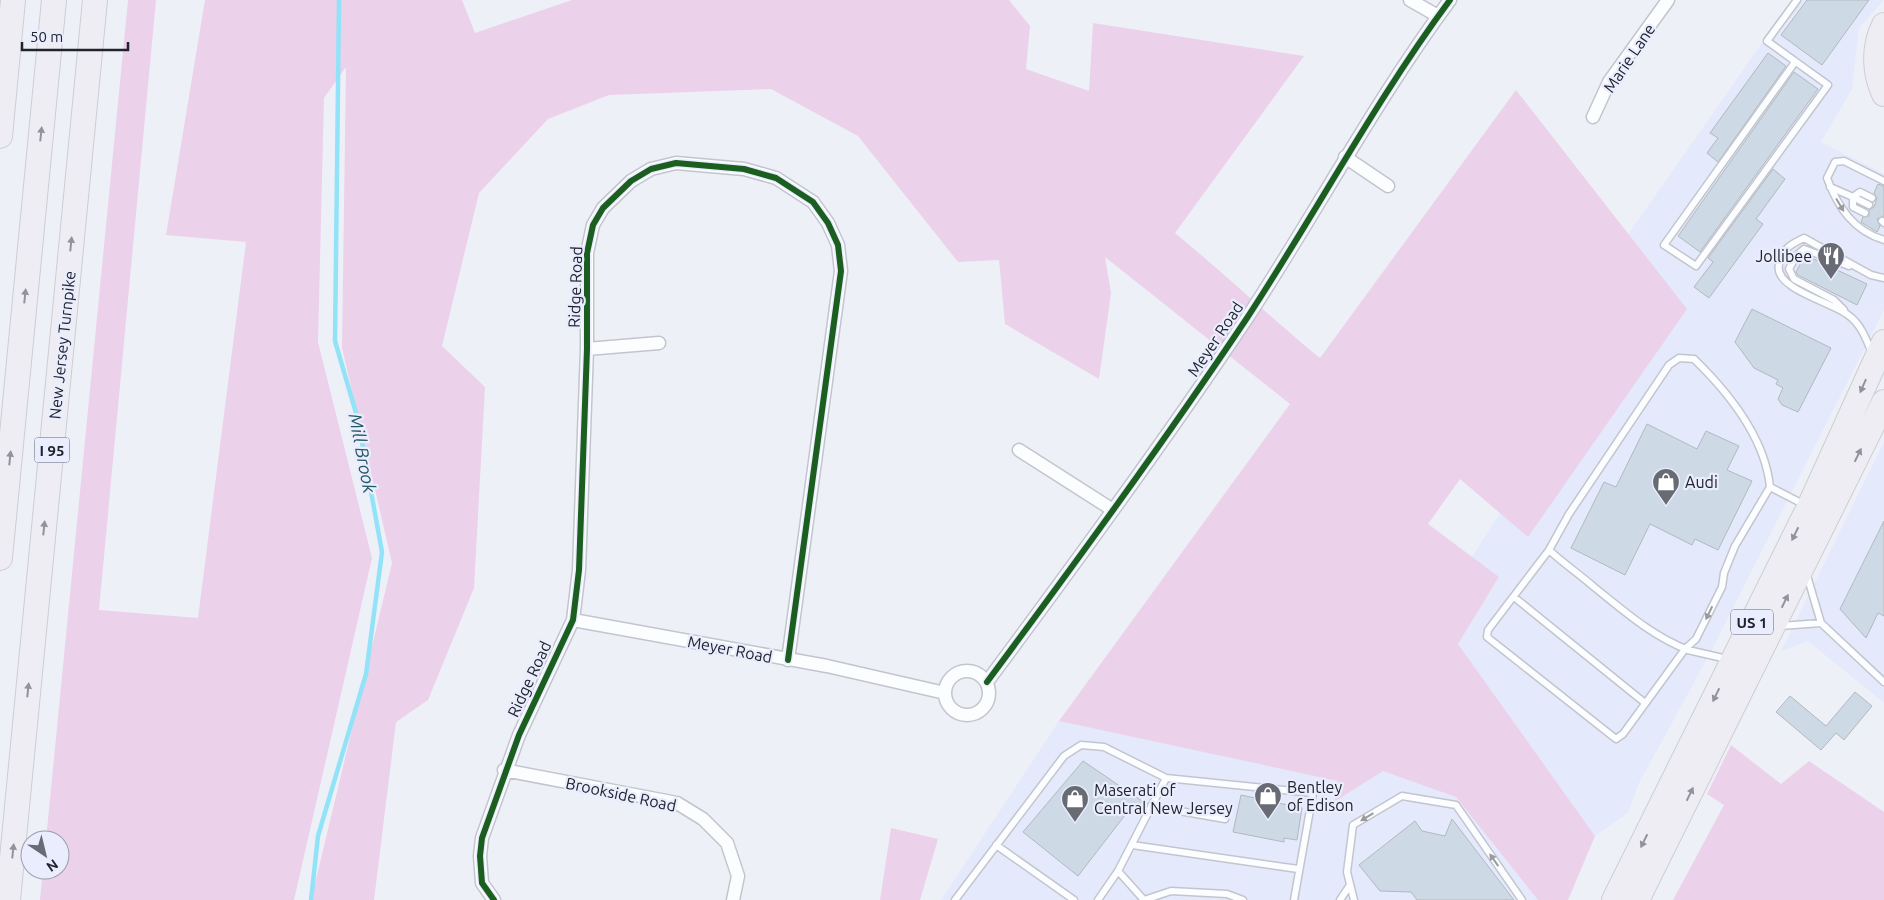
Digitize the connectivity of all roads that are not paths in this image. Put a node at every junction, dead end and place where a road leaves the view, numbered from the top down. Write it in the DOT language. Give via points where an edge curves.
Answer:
graph roads {
  1 [pos="54,0"];
  2 [pos="95,0"];
  3 [pos="1410,0"];
  4 [pos="1450,0"];
  5 [pos="1668,0"];
  6 [pos="1797,0"];
  7 [pos="12,8"];
  8 [pos="1438,16"];
  9 [pos="1884,25"];
  10 [pos="1795,62"];
  11 [pos="1884,94"];
  12 [pos="1592,118"];
  13 [pos="0,136"];
  14 [pos="1345,158"];
  15 [pos="1884,181"];
  16 [pos="1388,186"];
  17 [pos="1830,187"];
  18 [pos="1853,197"];
  19 [pos="1872,198"];
  20 [pos="1869,205"];
  21 [pos="1865,213"];
  22 [pos="1884,240"];
  23 [pos="1871,275"];
  24 [pos="1884,278"];
  25 [pos="1848,314"];
  26 [pos="659,343"];
  27 [pos="587,349"];
  28 [pos="1880,351"];
  29 [pos="1884,402"];
  30 [pos="1019,450"];
  31 [pos="1770,487"];
  32 [pos="1809,507"];
  33 [pos="1113,510"];
  34 [pos="1549,550"];
  35 [pos="0,558"];
  36 [pos="1804,564"];
  37 [pos="1514,597"];
  38 [pos="573,620"];
  39 [pos="1821,623"];
  40 [pos="1772,629"];
  41 [pos="1685,649"];
  42 [pos="788,660"];
  43 [pos="1733,661"];
  44 [pos="986,682"];
  45 [pos="1884,682"];
  46 [pos="945,693"];
  47 [pos="1646,703"];
  48 [pos="504,770"];
  49 [pos="1166,778"];
  50 [pos="1152,806"];
  51 [pos="1225,819"];
  52 [pos="996,845"];
  53 [pos="1132,845"];
  54 [pos="1298,869"];
  55 [pos="1118,871"];
  56 [pos="1350,885"];
  57 [pos="1171,891"];
  58 [pos="1212,897"];
  59 [pos="8,900"];
  60 [pos="494,900"];
  61 [pos="733,900"];
  62 [pos="955,900"];
  63 [pos="1074,900"];
  64 [pos="1098,900"];
  65 [pos="1167,900"];
  66 [pos="1243,900"];
  67 [pos="1294,900"];
  68 [pos="1340,900"];
  69 [pos="1354,900"];
  70 [pos="1522,900"];
  71 [pos="1614,900"];
  72 [pos="1637,900"];
  35 -- 1 [label="highway, I 95, one-way"];
  59 -- 2 [label="highway, New Jersey Turnpike / I 95, one-way"];
  3 -- 8 [label="street"];
  4 -- 8 [label="street, Meyer Road"];
  5 -- 12 [label="street, Marie Lane" via="1609,82"];
  6 -- 10 [label="lane" via="1766,41"];
  7 -- 13 [label="highway"];
  8 -- 14 [label="street, Meyer Road"];
  9 -- 11 [label="highway" via="1876,61"];
  10 -- 10 [label="lane" via="1828,85 1696,266 1664,245"];
  14 -- 16 [label="street"];
  14 -- 33 [label="street, Meyer Road" via="1247,317"];
  15 -- 17 [label="lane" via="1838,161 1832,165 1827,178"];
  17 -- 18 [label="lane"];
  17 -- 22 [label="lane, one-way" via="1857,228"];
  18 -- 19 [label="lane" via="1860,192"];
  18 -- 20 [label="lane"];
  18 -- 21 [label="lane" via="1853,207"];
  23 -- 24 [label="lane"];
  23 -- 25 [label="lane" via="1811,250 1804,249 1796,256 1790,269 1794,279 1834,300"];
  23 -- 25 [label="lane" via="1804,238 1788,246 1780,258 1777,269 1784,282"];
  25 -- 28 [label="lane"];
  26 -- 27 [label="street"];
  27 -- 38 [label="street, Ridge Road"];
  27 -- 42 [label="street, Ridge Road" via="587,252 593,224 603,208 631,181 651,169 676,163 744,169 776,178 813,202 828,223 838,245 841,271"];
  28 -- 32 [label="highway, US 1, one-way"];
  36 -- 29 [label="highway, US 1, one-way"];
  30 -- 33 [label="street"];
  31 -- 32 [label="lane"];
  31 -- 34 [label="lane" via="1764,461 1749,427 1694,359 1679,358 1669,365 1649,393"];
  31 -- 41 [label="lane, one-way" via="1735,546 1722,587 1696,639"];
  32 -- 43 [label="highway, US 1, one-way"];
  33 -- 44 [label="street, Meyer Road"];
  34 -- 37 [label="lane"];
  34 -- 41 [label="lane" via="1638,622"];
  36 -- 39 [label="lane"];
  40 -- 36 [label="highway, US 1, one-way"];
  37 -- 47 [label="lane"];
  37 -- 47 [label="lane" via="1488,630 1487,637 1499,647 1616,739"];
  38 -- 42 [label="street, Meyer Road"];
  38 -- 48 [label="street, Ridge Road"];
  39 -- 40 [label="lane" via="1787,624"];
  39 -- 45 [label="lane"];
  72 -- 40 [label="highway, US 1, one-way"];
  41 -- 43 [label="lane"];
  41 -- 47 [label="lane"];
  42 -- 46 [label="street, Meyer Road"];
  43 -- 71 [label="highway, US 1, one-way"];
  44 -- 46 [label="street" via="976,673 962,672 950,679"];
  44 -- 46 [label="street" via="989,689 987,703 969,715 950,707"];
  48 -- 60 [label="street, Ridge Road" via="482,838 480,856 482,883"];
  48 -- 61 [label="street, Brookside Road" via="677,803 703,819 727,843 738,876"];
  49 -- 50 [label="lane"];
  49 -- 52 [label="lane" via="1104,748 1081,745 1064,756"];
  49 -- 54 [label="lane" via="1313,794"];
  50 -- 51 [label="lane"];
  50 -- 53 [label="lane"];
  52 -- 62 [label="lane"];
  52 -- 63 [label="lane"];
  53 -- 54 [label="lane"];
  53 -- 55 [label="lane"];
  54 -- 67 [label="lane"];
  55 -- 57 [label="lane" via="1144,900"];
  55 -- 64 [label="lane"];
  56 -- 68 [label="lane"];
  56 -- 69 [label="lane"];
  70 -- 56 [label="lane, one-way" via="1456,805 1402,796 1354,825 1347,872"];
  57 -- 58 [label="lane"];
  57 -- 65 [label="lane"];
  58 -- 66 [label="lane" via="1227,894"];
}
